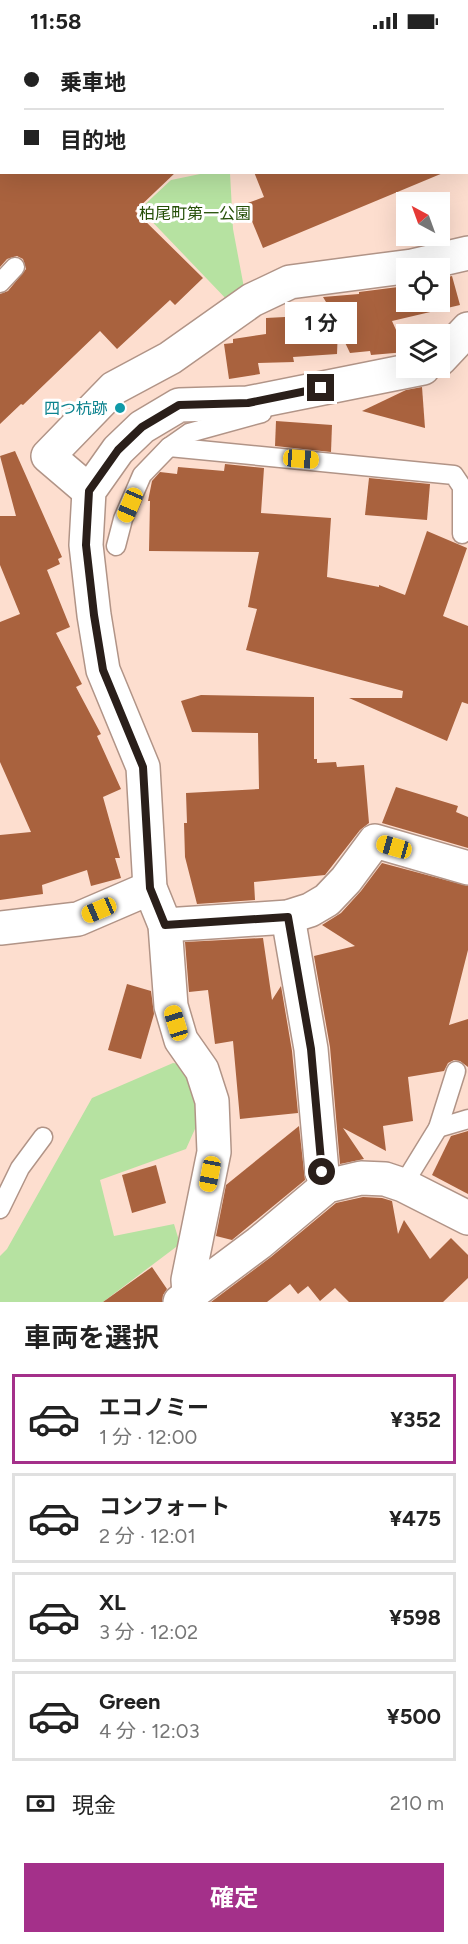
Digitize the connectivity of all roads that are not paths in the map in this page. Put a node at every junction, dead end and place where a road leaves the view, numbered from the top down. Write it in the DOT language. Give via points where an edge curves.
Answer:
graph roads {
  1 [pos="468,253"];
  2 [pos="15,267"];
  3 [pos="0,284"];
  4 [pos="468,329"];
  5 [pos="450,348"];
  6 [pos="396,373"];
  7 [pos="301,392"];
  8 [pos="169,447"];
  9 [pos="465,487"];
  10 [pos="89,491"];
  11 [pos="462,534"];
  12 [pos="116,546"];
  13 [pos="468,868"];
  14 [pos="150,888"];
  15 [pos="288,917"];
  16 [pos="165,925"];
  17 [pos="0,928"];
  18 [pos="456,1071"];
  19 [pos="468,1119"];
  20 [pos="438,1128"];
  21 [pos="43,1137"];
  22 [pos="403,1185"];
  23 [pos="327,1186"];
  24 [pos="0,1209"];
  25 [pos="468,1218"];
  26 [pos="185,1298"];
  1 -- 10 [label="street" via="412,266 290,282 252,300 170,358 114,388 48,456"];
  2 -- 3 [label="lane"];
  4 -- 5 [label="street"];
  6 -- 7 [label="street"];
  7 -- 8 [label="lane" via="289,406 189,433"];
  7 -- 10 [label="street" via="248,403 179,405 142,427 118,450"];
  8 -- 9 [label="lane" via="438,472 454,475"];
  8 -- 12 [label="lane" via="142,475"];
  9 -- 11 [label="lane"];
  10 -- 14 [label="street" via="86,545 94,615 103,670 119,695 143,767"];
  13 -- 15 [label="street" via="375,841 327,900"];
  14 -- 16 [label="street"];
  14 -- 17 [label="street" via="78,919"];
  15 -- 16 [label="street"];
  15 -- 23 [label="street" via="311,1049 322,1172"];
  16 -- 26 [label="street" via="171,1006 181,1040 202,1070 212,1101 214,1152"];
  18 -- 20 [label="lane"];
  19 -- 20 [label="lane"];
  20 -- 22 [label="lane"];
  21 -- 24 [label="lane" via="20,1168"];
  22 -- 23 [label="street" via="361,1178"];
  22 -- 25 [label="street"];
  23 -- 26 [label="street"];
}
